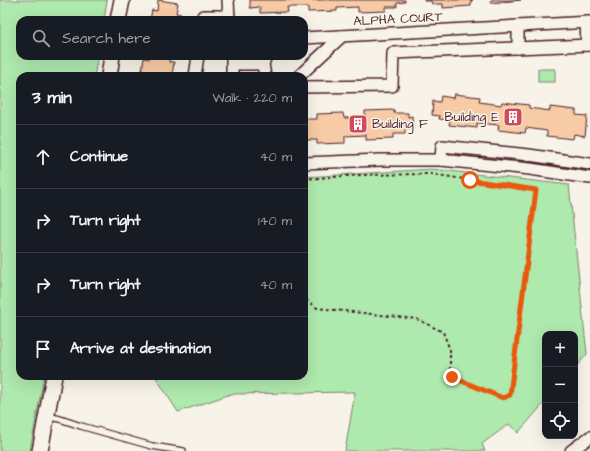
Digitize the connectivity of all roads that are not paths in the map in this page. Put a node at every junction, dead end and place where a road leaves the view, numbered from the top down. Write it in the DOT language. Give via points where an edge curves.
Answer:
graph roads {
  1 [pos="122,0"];
  2 [pos="228,0"];
  3 [pos="119,16"];
  4 [pos="229,16"];
  5 [pos="588,22"];
  6 [pos="518,26"];
  7 [pos="342,36"];
  8 [pos="308,38"];
  9 [pos="589,45"];
  10 [pos="518,48"];
  11 [pos="111,60"];
  12 [pos="197,60"];
  13 [pos="232,60"];
  14 [pos="264,60"];
  15 [pos="110,72"];
  16 [pos="195,72"];
  17 [pos="232,72"];
  18 [pos="265,72"];
  19 [pos="303,72"];
  20 [pos="308,87"];
  21 [pos="441,160"];
  22 [pos="308,163"];
  23 [pos="590,164"];
  24 [pos="590,178"];
  25 [pos="53,380"];
  26 [pos="46,416"];
  27 [pos="590,437"];
  28 [pos="40,451"];
  29 [pos="183,451"];
  30 [pos="571,451"];
  1 -- 3 [label="main road"];
  2 -- 4 [label="street"];
  5 -- 6 [label="street, ALPHA COURT"];
  5 -- 9 [label="street"];
  6 -- 7 [label="street, ALPHA COURT"];
  6 -- 10 [label="street"];
  7 -- 8 [label="street, ALPHA COURT"];
  7 -- 19 [label="street"];
  9 -- 10 [label="street"];
  10 -- 20 [label="street" via="393,53 392,86"];
  11 -- 15 [label="main road"];
  12 -- 16 [label="street"];
  13 -- 14 [label="street"];
  13 -- 17 [label="street"];
  14 -- 18 [label="street"];
  21 -- 22 [label="street"];
  21 -- 23 [label="street" via="442,146"];
  21 -- 24 [label="street"];
  25 -- 26 [label="main road"];
  26 -- 28 [label="main road"];
  26 -- 29 [label="lane" via="152,446"];
  27 -- 30 [label="street"];
}
